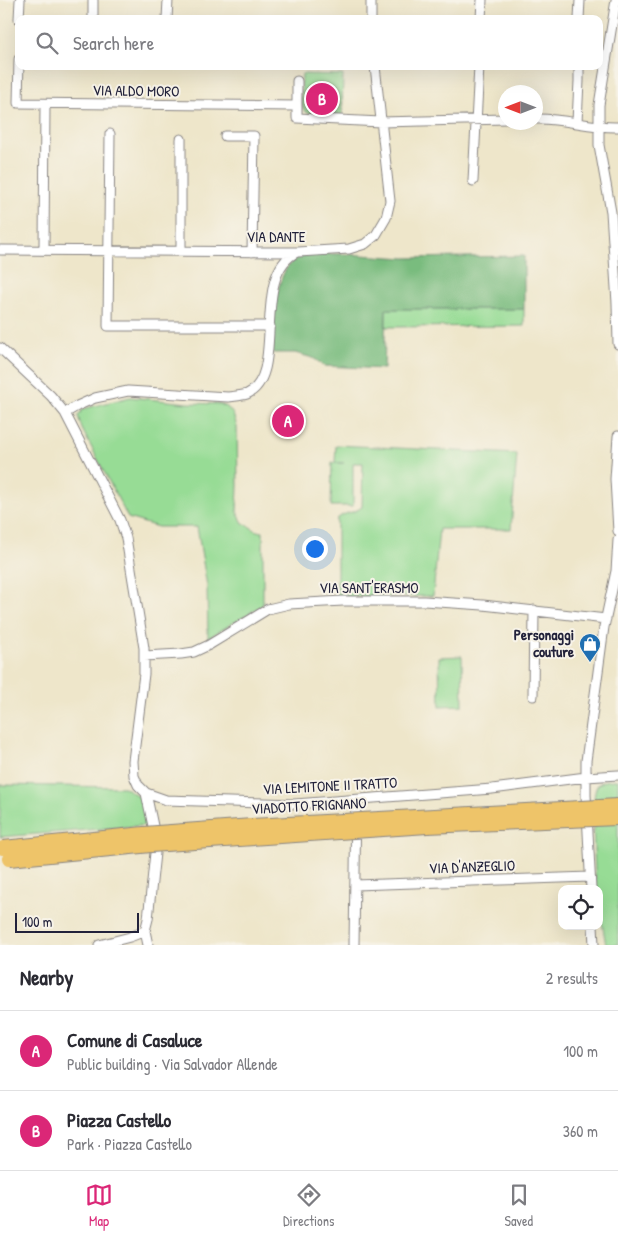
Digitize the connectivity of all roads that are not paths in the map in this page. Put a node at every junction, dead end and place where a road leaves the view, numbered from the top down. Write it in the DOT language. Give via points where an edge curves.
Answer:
graph roads {
  1 [pos="20,0"];
  2 [pos="93,0"];
  3 [pos="168,0"];
  4 [pos="371,0"];
  5 [pos="482,0"];
  6 [pos="580,0"];
  7 [pos="616,0"];
  8 [pos="19,15"];
  9 [pos="93,15"];
  10 [pos="167,15"];
  11 [pos="371,15"];
  12 [pos="482,15"];
  13 [pos="579,15"];
  14 [pos="19,70"];
  15 [pos="375,70"];
  16 [pos="479,70"];
  17 [pos="579,70"];
  18 [pos="297,81"];
  19 [pos="45,104"];
  20 [pos="297,106"];
  21 [pos="498,119"];
  22 [pos="477,120"];
  23 [pos="543,120"];
  24 [pos="381,122"];
  25 [pos="577,122"];
  26 [pos="618,127"];
  27 [pos="600,128"];
  28 [pos="110,134"];
  29 [pos="225,136"];
  30 [pos="181,139"];
  31 [pos="473,181"];
  32 [pos="44,249"];
  33 [pos="0,250"];
  34 [pos="109,250"];
  35 [pos="181,250"];
  36 [pos="252,252"];
  37 [pos="298,252"];
  38 [pos="270,326"];
  39 [pos="618,344"];
  40 [pos="0,348"];
  41 [pos="65,413"];
  42 [pos="618,436"];
  43 [pos="618,530"];
  44 [pos="618,540"];
  45 [pos="618,544"];
  46 [pos="534,610"];
  47 [pos="606,619"];
  48 [pos="144,656"];
  49 [pos="533,696"];
  50 [pos="618,775"];
  51 [pos="586,777"];
  52 [pos="146,793"];
  53 [pos="356,800"];
  54 [pos="618,806"];
  55 [pos="618,818"];
  56 [pos="154,826"];
  57 [pos="155,853"];
  58 [pos="590,877"];
  59 [pos="355,885"];
  60 [pos="591,885"];
  61 [pos="593,930"];
  62 [pos="145,931"];
  63 [pos="99,945"];
  64 [pos="148,945"];
  65 [pos="354,945"];
  66 [pos="594,945"];
  1 -- 8 [label="street"];
  2 -- 9 [label="street"];
  3 -- 10 [label="street"];
  4 -- 11 [label="street"];
  5 -- 12 [label="street"];
  6 -- 13 [label="street"];
  7 -- 27 [label="street" via="603,76"];
  14 -- 19 [label="street, VIA ALDO MORO" via="18,103"];
  15 -- 24 [label="street, VIA DANTE"];
  16 -- 22 [label="street"];
  17 -- 25 [label="street"];
  18 -- 20 [label="street"];
  19 -- 20 [label="street, VIA ALDO MORO"];
  19 -- 32 [label="street"];
  20 -- 24 [label="street" via="297,118"];
  21 -- 22 [label="street"];
  22 -- 24 [label="street"];
  22 -- 31 [label="street"];
  23 -- 25 [label="street"];
  24 -- 37 [label="street, VIA DANTE" via="390,192 382,227 359,246"];
  25 -- 27 [label="street"];
  26 -- 27 [label="street"];
  27 -- 39 [label="street" via="611,212"];
  28 -- 34 [label="street"];
  29 -- 36 [label="street" via="254,136"];
  30 -- 35 [label="street"];
  32 -- 33 [label="street, VIA DANTE"];
  32 -- 34 [label="street, VIA DANTE"];
  34 -- 35 [label="street, VIA DANTE"];
  34 -- 38 [label="street" via="108,326"];
  35 -- 36 [label="street, VIA DANTE"];
  36 -- 37 [label="street, VIA DANTE"];
  37 -- 38 [label="street" via="286,260 277,274 272,291"];
  38 -- 41 [label="street" via="266,364 256,385 247,394 219,397 128,391 95,398"];
  40 -- 41 [label="street"];
  41 -- 48 [label="street" via="120,520"];
  42 -- 43 [label="street" via="615,479"];
  44 -- 45 [label="street"];
  45 -- 47 [label="street"];
  46 -- 47 [label="street, VIA SANT'ERASMO"];
  46 -- 48 [label="street, VIA SANT'ERASMO" via="424,601 289,604 268,609 194,652"];
  46 -- 49 [label="street"];
  47 -- 51 [label="street"];
  48 -- 52 [label="street" via="133,761 134,776"];
  50 -- 51 [label="street, VIA LEMITONE II TRATTO"];
  51 -- 53 [label="street, VIA LEMITONE II TRATTO" via="492,789"];
  51 -- 58 [label="street"];
  52 -- 53 [label="street, VIA LEMITONE II TRATTO" via="166,800 295,804"];
  52 -- 56 [label="street"];
  53 -- 59 [label="street"];
  54 -- 55 [label="highway, VIADOTTO FRIGNANO, bridge" via="144,834 6,853 427,826"];
  57 -- 62 [label="street"];
  58 -- 59 [label="street, VIA D'ANZEGLIO"];
  58 -- 60 [label="street"];
  59 -- 65 [label="street"];
  61 -- 66 [label="street"];
  62 -- 63 [label="street"];
  62 -- 64 [label="street"];
}
